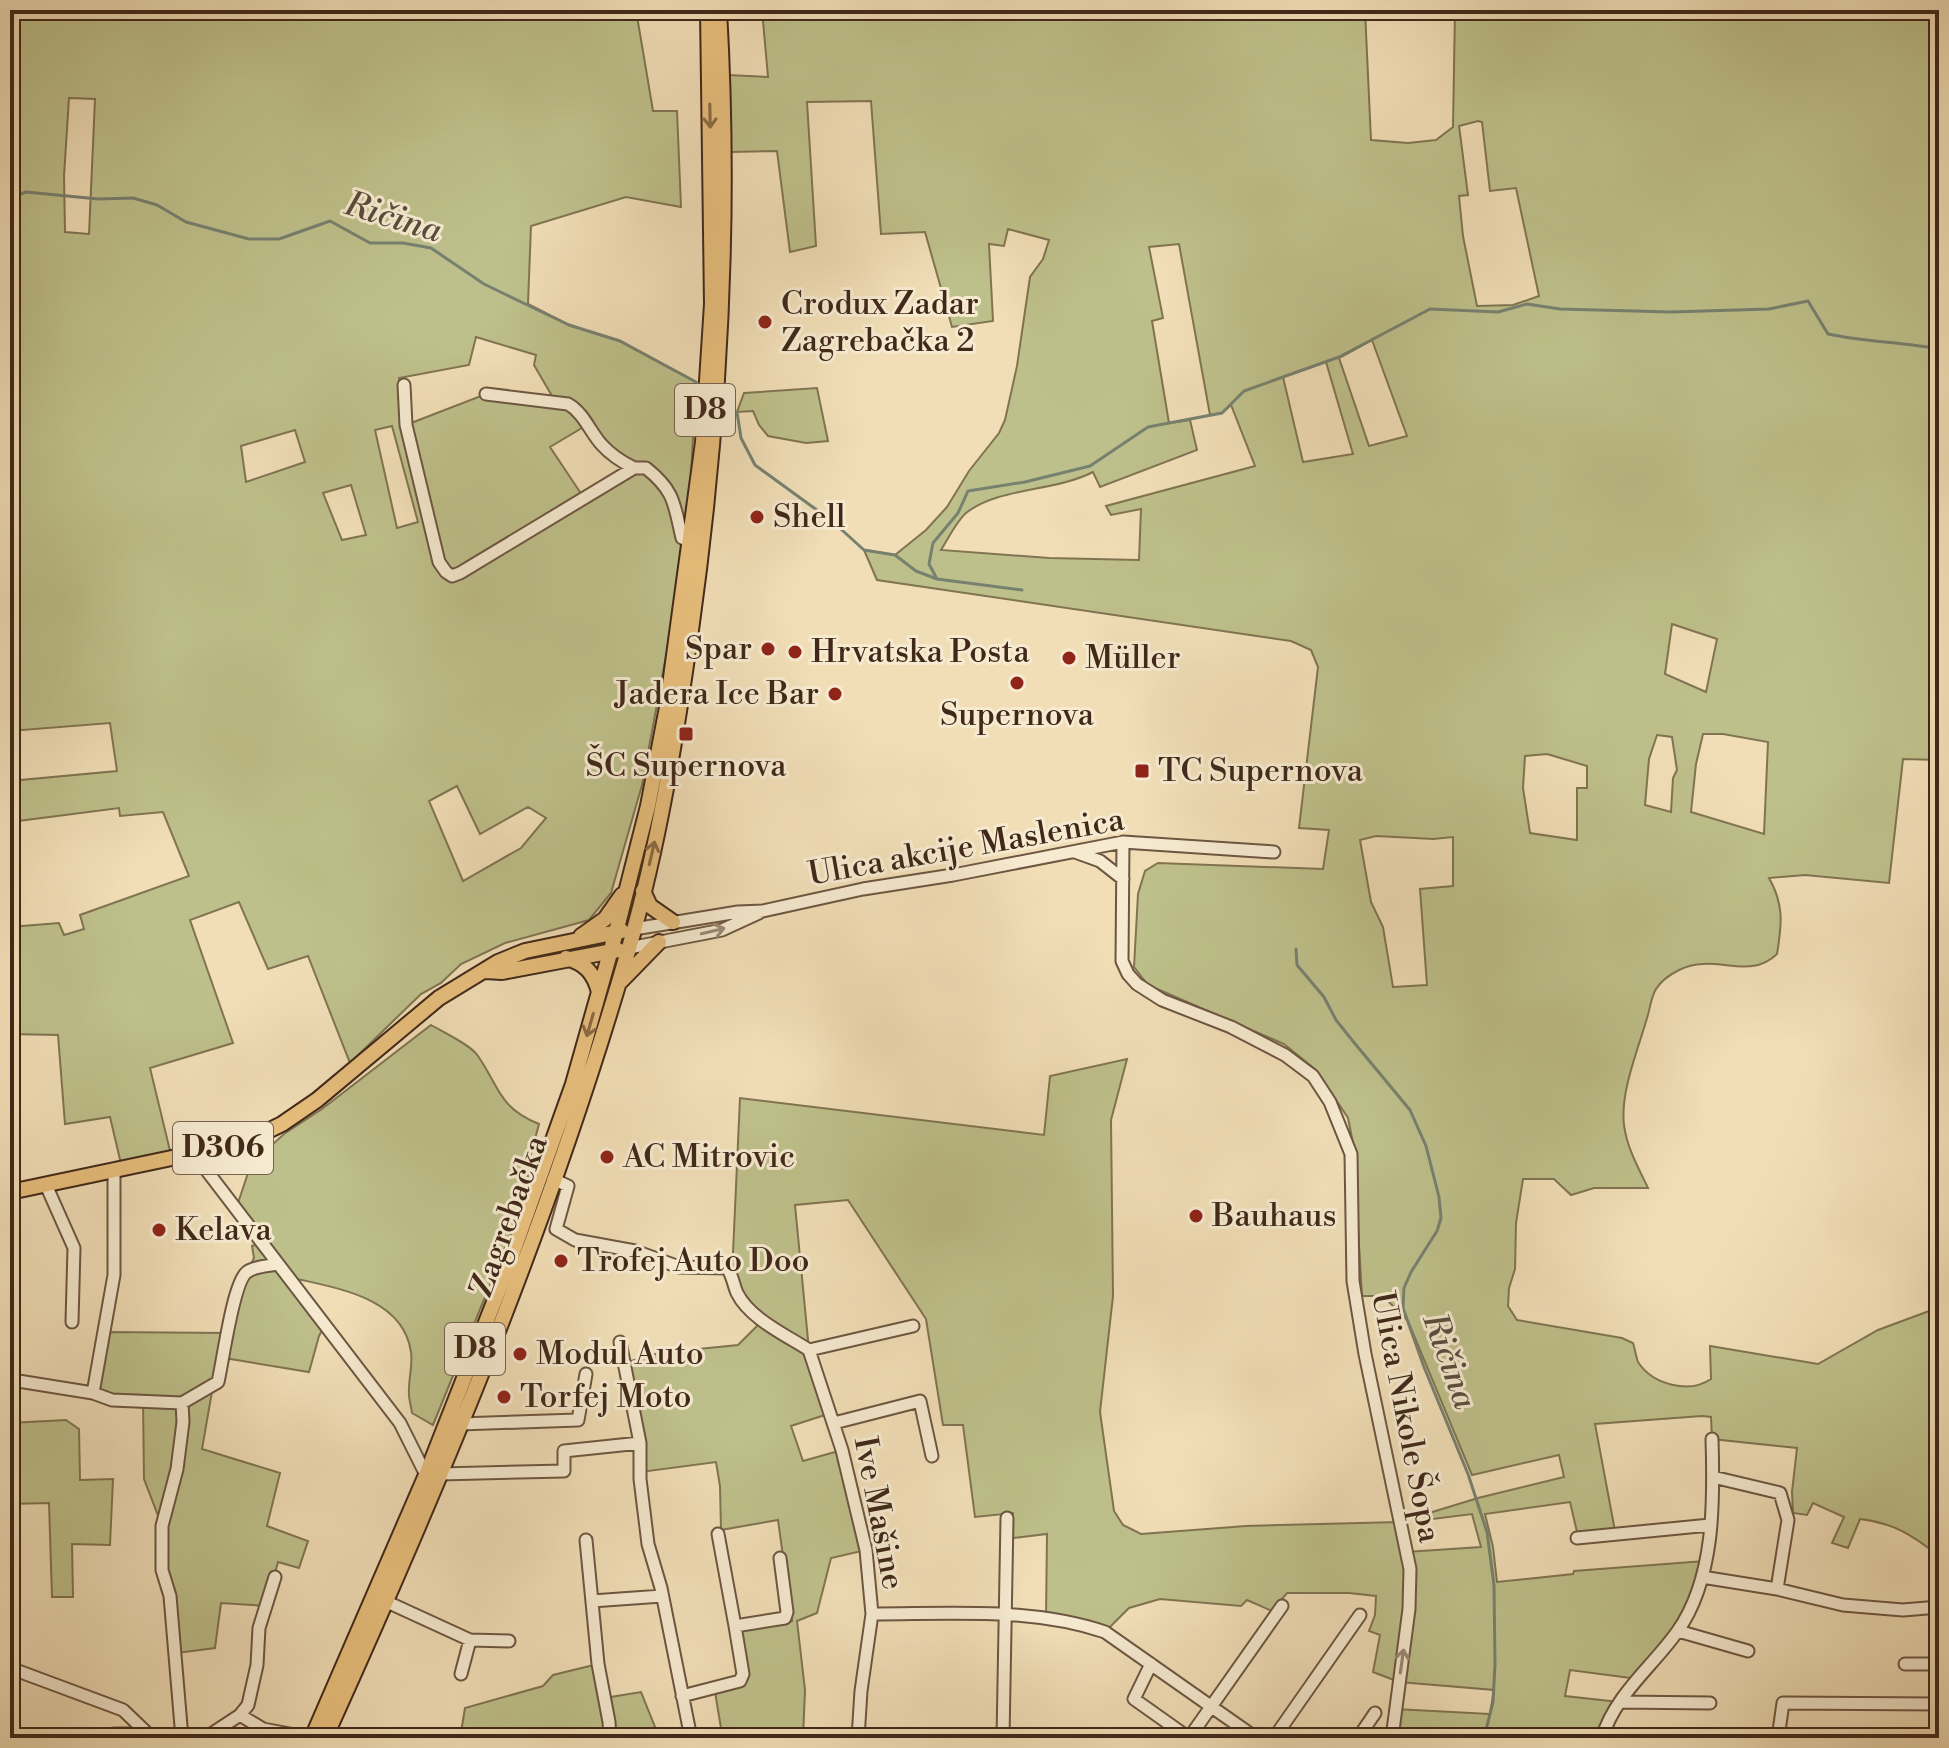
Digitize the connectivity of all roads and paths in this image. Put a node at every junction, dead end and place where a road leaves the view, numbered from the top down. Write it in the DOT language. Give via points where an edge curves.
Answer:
graph roads {
  1 [pos="708,10"];
  2 [pos="719,10"];
  3 [pos="404,385"];
  4 [pos="486,394"];
  5 [pos="634,468"];
  6 [pos="691,542"];
  7 [pos="1123,842"];
  8 [pos="1075,852"];
  9 [pos="1274,852"];
  10 [pos="1123,879"];
  11 [pos="628,888"];
  12 [pos="643,891"];
  13 [pos="763,911"];
  14 [pos="673,922"];
  15 [pos="634,929"];
  16 [pos="616,932"];
  17 [pos="574,940"];
  18 [pos="659,942"];
  19 [pos="629,948"];
  20 [pos="611,950"];
  21 [pos="565,958"];
  22 [pos="484,971"];
  23 [pos="618,984"];
  24 [pos="599,992"];
  25 [pos="194,1154"];
  26 [pos="114,1170"];
  27 [pos="553,1179"];
  28 [pos="46,1185"];
  29 [pos="10,1192"];
  30 [pos="278,1264"];
  31 [pos="72,1322"];
  32 [pos="913,1326"];
  33 [pos="620,1342"];
  34 [pos="809,1350"];
  35 [pos="586,1374"];
  36 [pos="12,1380"];
  37 [pos="93,1393"];
  38 [pos="182,1403"];
  39 [pos="834,1423"];
  40 [pos="460,1424"];
  41 [pos="1712,1439"];
  42 [pos="640,1443"];
  43 [pos="932,1456"];
  44 [pos="433,1474"];
  45 [pos="1713,1477"];
  46 [pos="1007,1518"];
  47 [pos="1710,1525"];
  48 [pos="718,1534"];
  49 [pos="1577,1538"];
  50 [pos="586,1540"];
  51 [pos="780,1558"];
  52 [pos="275,1577"];
  53 [pos="1702,1577"];
  54 [pos="1777,1589"];
  55 [pos="662,1596"];
  56 [pos="385,1601"];
  57 [pos="592,1601"];
  58 [pos="1282,1606"];
  59 [pos="1939,1607"];
  60 [pos="872,1614"];
  61 [pos="1004,1614"];
  62 [pos="1360,1615"];
  63 [pos="735,1626"];
  64 [pos="1678,1631"];
  65 [pos="470,1640"];
  66 [pos="509,1641"];
  67 [pos="1748,1651"];
  68 [pos="1151,1664"];
  69 [pos="1905,1664"];
  70 [pos="1939,1664"];
  71 [pos="10,1668"];
  72 [pos="461,1674"];
  73 [pos="682,1696"];
  74 [pos="1620,1702"];
  75 [pos="1710,1703"];
  76 [pos="1939,1704"];
  77 [pos="1211,1707"];
  78 [pos="1375,1713"];
  79 [pos="240,1715"];
  80 [pos="150,1736"];
  81 [pos="97,1738"];
  82 [pos="182,1738"];
  83 [pos="205,1738"];
  84 [pos="311,1738"];
  85 [pos="325,1738"];
  86 [pos="610,1738"];
  87 [pos="691,1738"];
  88 [pos="858,1738"];
  89 [pos="1003,1738"];
  90 [pos="1042,1738"];
  91 [pos="1189,1738"];
  92 [pos="1256,1738"];
  93 [pos="1274,1738"];
  94 [pos="1358,1738"];
  95 [pos="1392,1738"];
  96 [pos="1602,1738"];
  97 [pos="1778,1738"];
  1 -- 6 [label="main road, D8, one-way" via="712,304"];
  12 -- 2 [label="main road, D8, one-way" via="683,697 717,404 724,225"];
  3 -- 5 [label="street" via="406,425 428,519 439,562 452,576"];
  4 -- 5 [label="street" via="568,404 600,444"];
  5 -- 6 [label="street" via="646,468 663,482 675,499 682,538"];
  6 -- 11 [label="main road, D8" via="657,762"];
  7 -- 8 [label="street, Ulica akcije Maslenica"];
  7 -- 9 [label="street, Ulica akcije Maslenica"];
  7 -- 10 [label="street, Ulica Nikole Šopa"];
  8 -- 10 [label="street" via="1100,861"];
  8 -- 13 [label="street, Ulica akcije Maslenica"];
  95 -- 10 [label="street, Ulica Nikole Šopa, one-way" via="1410,1569 1353,1281 1351,1154 1313,1076 1231,1027 1162,1000 1128,974 1122,961"];
  11 -- 16 [label="main road, D8"];
  11 -- 17 [label="main road" via="605,919"];
  12 -- 14 [label="main road" via="650,906"];
  12 -- 15 [label="main road, D8"];
  13 -- 14 [label="street, Ulica akcije Maslenica"];
  18 -- 13 [label="street, Ulica akcije Maslenica, one-way" via="722,930"];
  14 -- 15 [label="street, Ulica akcije Maslenica"];
  15 -- 16 [label="main road"];
  15 -- 19 [label="main road, Zagrebačka / D8"];
  16 -- 17 [label="main road, D306"];
  16 -- 20 [label="main road, Zagrebačka / D8"];
  17 -- 22 [label="main road, D306" via="510,956"];
  18 -- 19 [label="street, Ulica akcije Maslenica"];
  18 -- 23 [label="main road"];
  19 -- 20 [label="main road"];
  19 -- 23 [label="main road, Zagrebačka / D8"];
  20 -- 21 [label="main road, D306"];
  20 -- 24 [label="main road, Zagrebačka / D8"];
  21 -- 22 [label="main road, D306"];
  21 -- 24 [label="main road" via="590,971"];
  22 -- 25 [label="main road, D306" via="439,998 342,1081 282,1124 243,1143"];
  23 -- 27 [label="main road, Zagrebačka / D8"];
  24 -- 44 [label="main road, Zagrebačka / D8, one-way" via="573,1084"];
  25 -- 26 [label="main road, D306"];
  25 -- 30 [label="street"];
  26 -- 28 [label="main road, D306"];
  26 -- 37 [label="street" via="114,1275"];
  27 -- 34 [label="street" via="568,1186 556,1229 575,1240 635,1251 679,1267 727,1268 737,1294 755,1314"];
  27 -- 40 [label="main road, Zagrebačka / D8"];
  28 -- 29 [label="main road, D306"];
  28 -- 31 [label="street" via="74,1248"];
  30 -- 38 [label="street" via="248,1271 242,1278 218,1382"];
  30 -- 44 [label="street"];
  32 -- 34 [label="street"];
  33 -- 42 [label="street"];
  34 -- 39 [label="street, Ive Mašine"];
  35 -- 40 [label="street" via="578,1420"];
  36 -- 37 [label="street"];
  37 -- 38 [label="street" via="112,1400"];
  38 -- 82 [label="street" via="177,1469 162,1526 162,1570 177,1653"];
  39 -- 43 [label="street" via="920,1401"];
  39 -- 60 [label="street, Ive Mašine" via="866,1550"];
  40 -- 44 [label="main road, Zagrebačka / D8"];
  41 -- 45 [label="street"];
  42 -- 44 [label="street" via="564,1451 564,1471"];
  42 -- 55 [label="street" via="648,1544"];
  44 -- 56 [label="main road, Zagrebačka / D8"];
  44 -- 84 [label="main road, Zagrebačka / D8"];
  45 -- 47 [label="street"];
  45 -- 54 [label="street" via="1780,1493 1788,1520"];
  46 -- 61 [label="street"];
  47 -- 49 [label="street"];
  47 -- 53 [label="street"];
  48 -- 63 [label="street"];
  50 -- 57 [label="street"];
  51 -- 63 [label="street" via="785,1618"];
  52 -- 79 [label="street" via="259,1628 248,1705"];
  53 -- 54 [label="street"];
  53 -- 64 [label="street"];
  54 -- 59 [label="street" via="1843,1605"];
  55 -- 57 [label="street"];
  55 -- 73 [label="street"];
  56 -- 65 [label="street"];
  56 -- 85 [label="main road, Zagrebačka / D8"];
  57 -- 86 [label="street"];
  58 -- 77 [label="street"];
  60 -- 61 [label="street"];
  60 -- 88 [label="street, Ive Mašine"];
  61 -- 68 [label="street" via="1105,1632"];
  61 -- 89 [label="street"];
  62 -- 93 [label="street"];
  63 -- 73 [label="street" via="740,1681"];
  64 -- 67 [label="street"];
  64 -- 74 [label="street"];
  65 -- 66 [label="street"];
  65 -- 72 [label="street"];
  68 -- 77 [label="street"];
  68 -- 91 [label="street" via="1134,1699"];
  69 -- 70 [label="street"];
  71 -- 80 [label="street" via="123,1710"];
  73 -- 87 [label="street"];
  74 -- 75 [label="street"];
  74 -- 96 [label="street"];
  76 -- 97 [label="street" via="1783,1703"];
  77 -- 91 [label="street"];
  77 -- 92 [label="street"];
  78 -- 94 [label="street"];
  79 -- 83 [label="street"];
  79 -- 84 [label="street" via="263,1729"];
  80 -- 81 [label="street"];
  89 -- 90 [label="street"];
}
